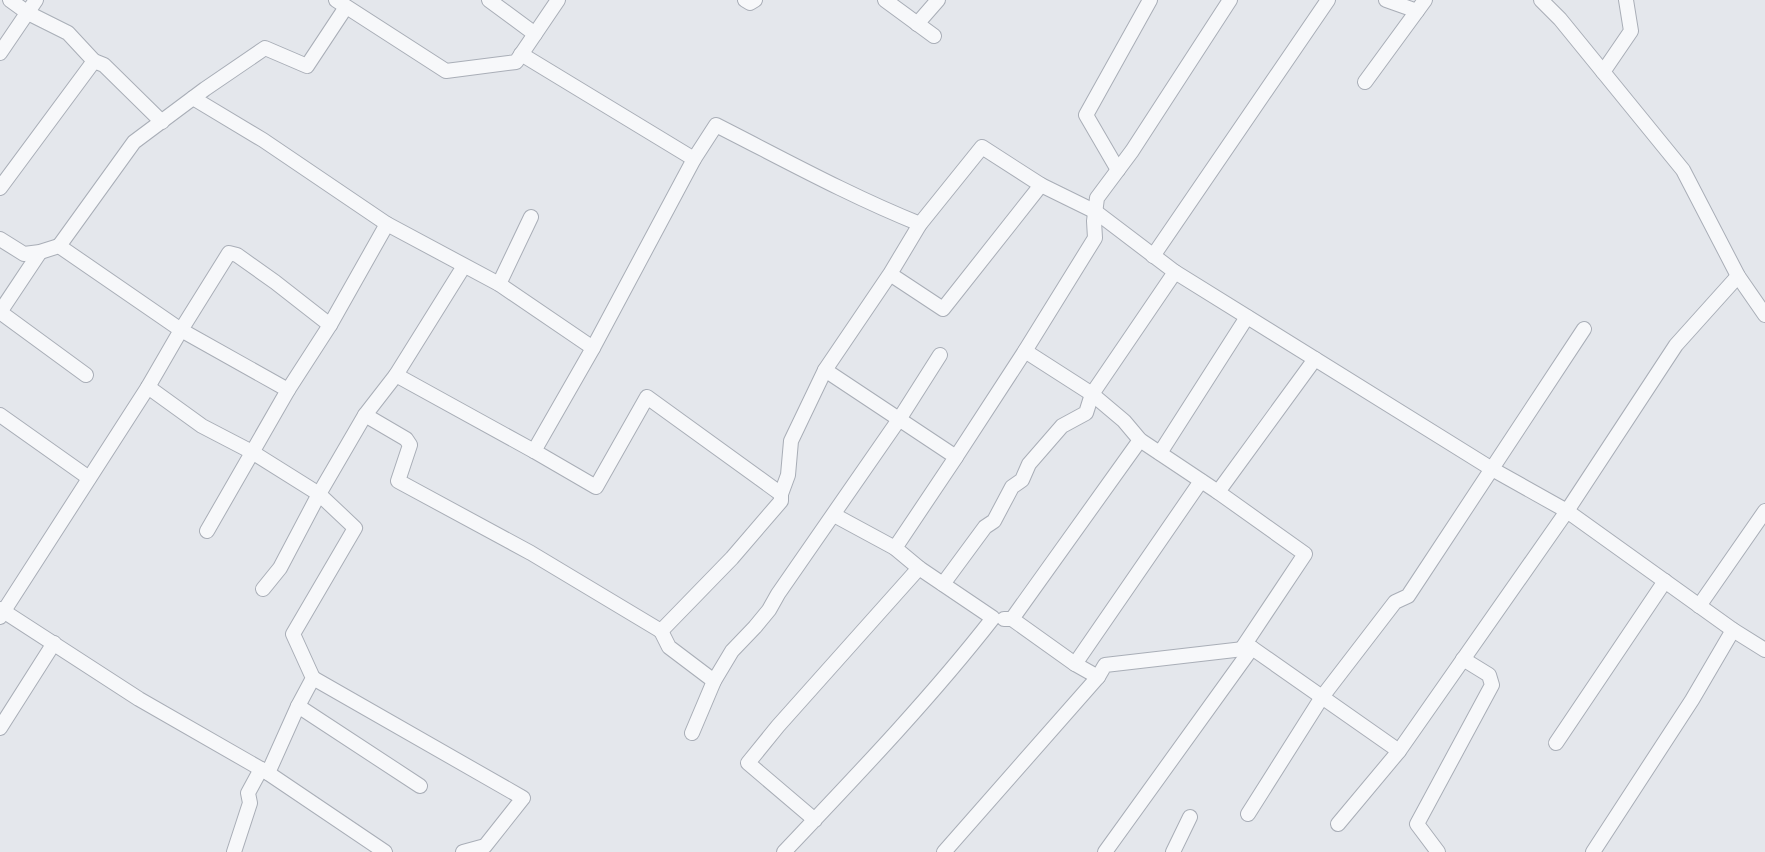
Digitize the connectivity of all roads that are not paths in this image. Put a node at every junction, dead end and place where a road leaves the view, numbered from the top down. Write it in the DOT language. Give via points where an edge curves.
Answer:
graph roads {
  1 [pos="10,0"];
  2 [pos="36,0"];
  3 [pos="489,0"];
  4 [pos="558,0"];
  5 [pos="745,0"];
  6 [pos="755,0"];
  7 [pos="885,0"];
  8 [pos="938,0"];
  9 [pos="1150,0"];
  10 [pos="1230,0"];
  11 [pos="1328,0"];
  12 [pos="1386,0"];
  13 [pos="1541,0"];
  14 [pos="1626,0"];
  15 [pos="341,3"];
  16 [pos="1421,5"];
  17 [pos="28,14"];
  18 [pos="917,24"];
  19 [pos="535,34"];
  20 [pos="934,36"];
  21 [pos="0,53"];
  22 [pos="521,54"];
  23 [pos="94,61"];
  24 [pos="1603,72"];
  25 [pos="1365,82"];
  26 [pos="193,98"];
  27 [pos="162,122"];
  28 [pos="694,159"];
  29 [pos="1118,170"];
  30 [pos="1041,185"];
  31 [pos="0,188"];
  32 [pos="1096,212"];
  33 [pos="531,217"];
  34 [pos="387,224"];
  35 [pos="920,224"];
  36 [pos="0,239"];
  37 [pos="59,246"];
  38 [pos="40,252"];
  39 [pos="1154,256"];
  40 [pos="464,266"];
  41 [pos="1175,272"];
  42 [pos="890,274"];
  43 [pos="1738,276"];
  44 [pos="499,284"];
  45 [pos="0,312"];
  46 [pos="1765,315"];
  47 [pos="1247,317"];
  48 [pos="330,326"];
  49 [pos="1584,329"];
  50 [pos="181,330"];
  51 [pos="594,348"];
  52 [pos="1025,351"];
  53 [pos="940,355"];
  54 [pos="1315,360"];
  55 [pos="825,370"];
  56 [pos="86,375"];
  57 [pos="396,375"];
  58 [pos="148,387"];
  59 [pos="288,390"];
  60 [pos="1092,394"];
  61 [pos="0,415"];
  62 [pos="365,415"];
  63 [pos="900,418"];
  64 [pos="1140,440"];
  65 [pos="534,451"];
  66 [pos="252,452"];
  67 [pos="1160,453"];
  68 [pos="956,457"];
  69 [pos="1492,470"];
  70 [pos="90,478"];
  71 [pos="1201,481"];
  72 [pos="1218,492"];
  73 [pos="319,494"];
  74 [pos="781,494"];
  75 [pos="1567,511"];
  76 [pos="1765,511"];
  77 [pos="834,515"];
  78 [pos="207,531"];
  79 [pos="895,548"];
  80 [pos="919,568"];
  81 [pos="1665,581"];
  82 [pos="943,584"];
  83 [pos="264,589"];
  84 [pos="1699,606"];
  85 [pos="1,612"];
  86 [pos="993,618"];
  87 [pos="1012,619"];
  88 [pos="1733,630"];
  89 [pos="661,631"];
  90 [pos="54,643"];
  91 [pos="1246,649"];
  92 [pos="1765,650"];
  93 [pos="1463,659"];
  94 [pos="1075,664"];
  95 [pos="1098,677"];
  96 [pos="313,678"];
  97 [pos="714,681"];
  98 [pos="1322,697"];
  99 [pos="298,706"];
  100 [pos="0,728"];
  101 [pos="692,733"];
  102 [pos="1556,743"];
  103 [pos="1399,751"];
  104 [pos="264,771"];
  105 [pos="420,786"];
  106 [pos="1248,814"];
  107 [pos="1190,817"];
  108 [pos="814,820"];
  109 [pos="1338,824"];
  110 [pos="234,852"];
  111 [pos="385,852"];
  112 [pos="463,852"];
  113 [pos="784,852"];
  114 [pos="944,852"];
  115 [pos="1105,852"];
  116 [pos="1173,852"];
  117 [pos="1438,852"];
  118 [pos="1593,852"];
  1 -- 17 [label="street"];
  2 -- 17 [label="street"];
  3 -- 19 [label="street"];
  4 -- 19 [label="street"];
  5 -- 6 [label="street" via="750,3"];
  7 -- 18 [label="street"];
  8 -- 18 [label="street"];
  9 -- 29 [label="street" via="1086,115"];
  10 -- 29 [label="street"];
  11 -- 39 [label="street"];
  12 -- 16 [label="street"];
  13 -- 24 [label="street"];
  14 -- 24 [label="street" via="1631,31"];
  15 -- 22 [label="street" via="446,71 516,62"];
  15 -- 26 [label="street" via="307,66 265,48"];
  16 -- 25 [label="street"];
  17 -- 21 [label="street"];
  17 -- 23 [label="street" via="68,33"];
  18 -- 20 [label="street"];
  19 -- 22 [label="street"];
  22 -- 28 [label="street"];
  23 -- 27 [label="street" via="104,65"];
  23 -- 31 [label="street"];
  24 -- 43 [label="street" via="1683,170"];
  26 -- 27 [label="street"];
  26 -- 34 [label="street" via="263,140"];
  27 -- 37 [label="street" via="134,142"];
  28 -- 35 [label="street" via="716,125 834,185"];
  28 -- 51 [label="street"];
  29 -- 32 [label="street" via="1097,198"];
  30 -- 32 [label="street"];
  30 -- 35 [label="street" via="982,147"];
  30 -- 42 [label="street" via="943,309"];
  32 -- 39 [label="street"];
  32 -- 52 [label="street" via="1096,238"];
  33 -- 44 [label="street"];
  34 -- 40 [label="street"];
  34 -- 48 [label="street"];
  35 -- 42 [label="street"];
  36 -- 38 [label="street" via="24,254"];
  37 -- 38 [label="street"];
  37 -- 50 [label="street"];
  38 -- 45 [label="street"];
  39 -- 41 [label="street"];
  40 -- 44 [label="street"];
  40 -- 57 [label="street"];
  41 -- 47 [label="street"];
  41 -- 60 [label="street"];
  42 -- 55 [label="street"];
  43 -- 46 [label="street"];
  43 -- 75 [label="street" via="1676,345"];
  44 -- 51 [label="street"];
  45 -- 56 [label="street"];
  47 -- 54 [label="street"];
  47 -- 67 [label="street"];
  48 -- 50 [label="street" via="275,282 229,253"];
  48 -- 59 [label="street"];
  49 -- 69 [label="street"];
  50 -- 58 [label="street"];
  50 -- 59 [label="street"];
  51 -- 65 [label="street"];
  52 -- 60 [label="street"];
  52 -- 68 [label="street"];
  53 -- 63 [label="street"];
  54 -- 69 [label="street"];
  54 -- 72 [label="street"];
  55 -- 63 [label="street"];
  55 -- 74 [label="street" via="791,441 788,475"];
  57 -- 62 [label="street"];
  57 -- 65 [label="street"];
  58 -- 66 [label="street" via="202,426"];
  58 -- 70 [label="street"];
  59 -- 66 [label="street"];
  60 -- 64 [label="street" via="1124,421"];
  60 -- 82 [label="street" via="1086,413 1062,426 1029,464 1022,480 1012,487 994,520 985,527"];
  61 -- 70 [label="street"];
  62 -- 73 [label="street"];
  62 -- 89 [label="street" via="406,439 410,445 398,482 531,553"];
  63 -- 68 [label="street"];
  63 -- 77 [label="street"];
  64 -- 67 [label="street"];
  64 -- 87 [label="street"];
  65 -- 74 [label="street" via="596,487 646,397"];
  66 -- 73 [label="street"];
  66 -- 78 [label="street"];
  67 -- 71 [label="street"];
  68 -- 79 [label="street"];
  69 -- 75 [label="street"];
  69 -- 98 [label="street" via="1408,596 1395,602"];
  70 -- 85 [label="street"];
  71 -- 72 [label="street"];
  71 -- 94 [label="street"];
  72 -- 91 [label="street" via="1305,554"];
  73 -- 83 [label="street" via="280,568"];
  73 -- 96 [label="street" via="355,528 293,634"];
  74 -- 89 [label="street" via="781,501 732,558"];
  75 -- 81 [label="street"];
  75 -- 93 [label="street"];
  76 -- 84 [label="street"];
  77 -- 79 [label="street"];
  77 -- 97 [label="street" via="769,610 732,651"];
  79 -- 80 [label="street"];
  80 -- 82 [label="street"];
  80 -- 108 [label="street" via="748,763"];
  81 -- 84 [label="street"];
  81 -- 102 [label="street"];
  82 -- 86 [label="street"];
  84 -- 88 [label="street"];
  85 -- 90 [label="street"];
  86 -- 87 [label="street"];
  86 -- 108 [label="street" via="862,770"];
  87 -- 94 [label="street"];
  88 -- 92 [label="street"];
  88 -- 118 [label="street" via="1692,700"];
  89 -- 97 [label="street" via="669,647"];
  90 -- 100 [label="street"];
  90 -- 104 [label="street" via="139,699"];
  91 -- 95 [label="street" via="1105,665"];
  91 -- 98 [label="street"];
  91 -- 115 [label="street"];
  93 -- 103 [label="street"];
  93 -- 117 [label="street" via="1489,675 1492,685 1417,824"];
  94 -- 95 [label="street"];
  95 -- 114 [label="street"];
  96 -- 99 [label="street"];
  96 -- 112 [label="street" via="523,798 485,846"];
  97 -- 101 [label="street"];
  98 -- 103 [label="street"];
  98 -- 106 [label="street"];
  99 -- 104 [label="street"];
  99 -- 105 [label="street"];
  103 -- 109 [label="street"];
  104 -- 110 [label="street" via="248,792 250,803"];
  104 -- 111 [label="street"];
  107 -- 116 [label="street"];
  108 -- 113 [label="street"];
}
